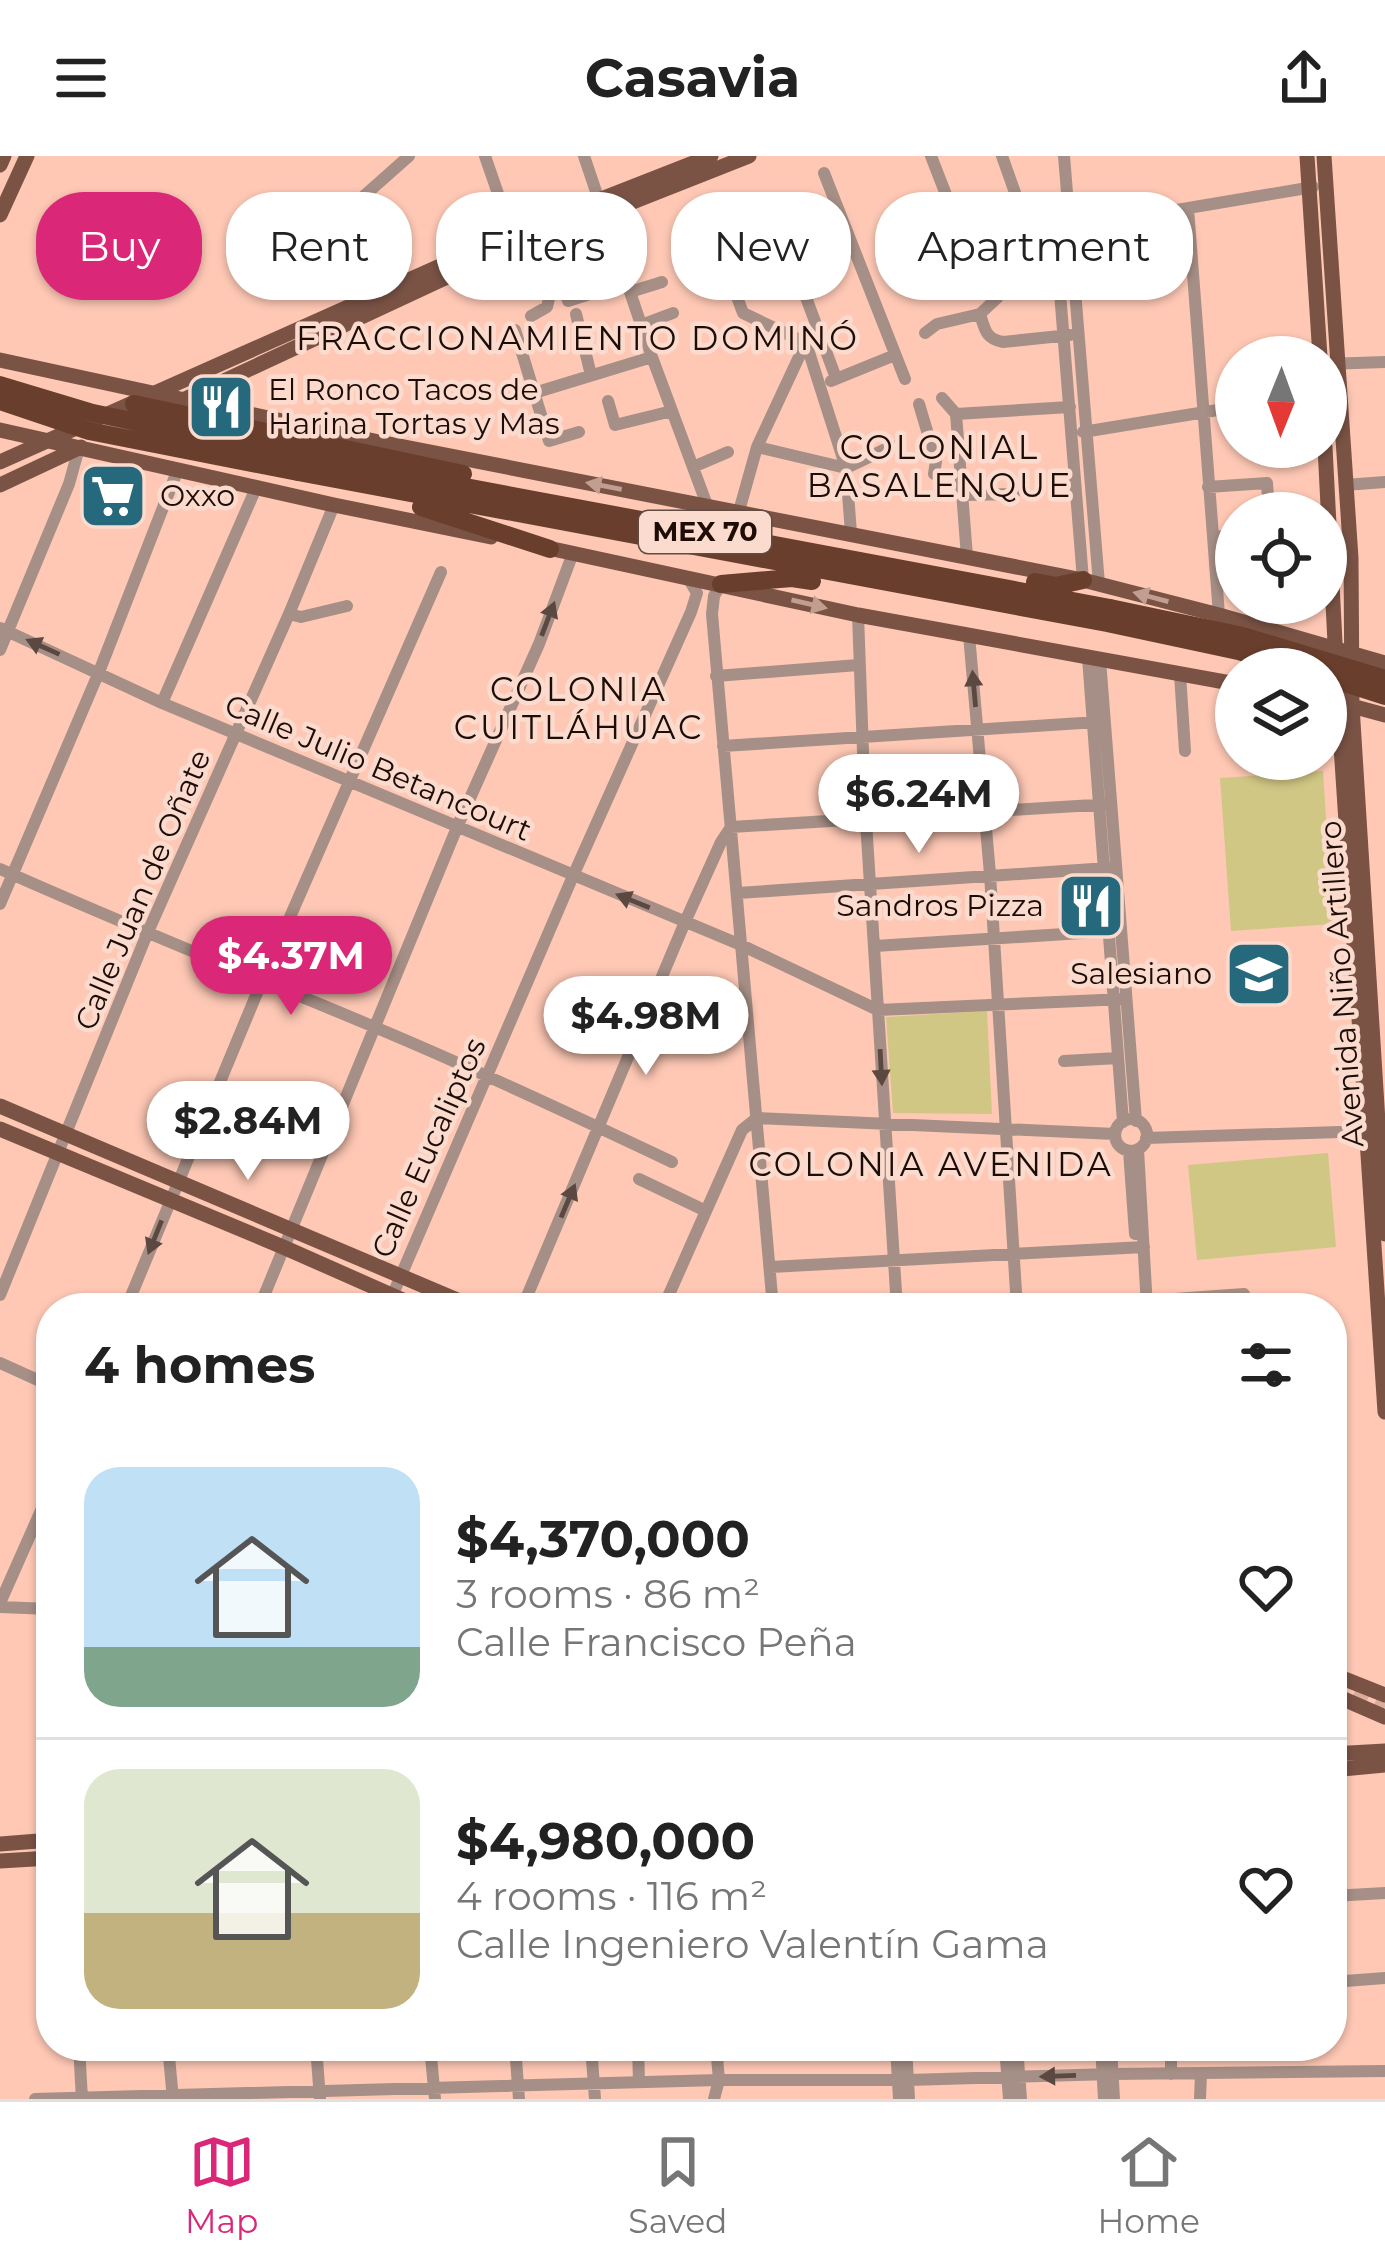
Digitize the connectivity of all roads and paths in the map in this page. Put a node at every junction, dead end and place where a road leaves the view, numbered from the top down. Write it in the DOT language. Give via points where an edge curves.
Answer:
graph roads {
  1 [pos="4,156"];
  2 [pos="28,156"];
  3 [pos="409,156"];
  4 [pos="485,156"];
  5 [pos="584,156"];
  6 [pos="711,156"];
  7 [pos="749,156"];
  8 [pos="931,156"];
  9 [pos="1002,156"];
  10 [pos="1064,156"];
  11 [pos="1307,156"];
  12 [pos="1324,156"];
  13 [pos="0,166"];
  14 [pos="824,173"];
  15 [pos="1318,185"];
  16 [pos="497,192"];
  17 [pos="596,192"];
  18 [pos="632,192"];
  19 [pos="642,192"];
  20 [pos="945,192"];
  21 [pos="1015,192"];
  22 [pos="1063,192"];
  23 [pos="1193,207"];
  24 [pos="0,215"];
  25 [pos="436,271"];
  26 [pos="1193,272"];
  27 [pos="436,279"];
  28 [pos="662,282"];
  29 [pos="647,284"];
  30 [pos="549,300"];
  31 [pos="632,300"];
  32 [pos="738,300"];
  33 [pos="807,300"];
  34 [pos="995,300"];
  35 [pos="1063,300"];
  36 [pos="1073,300"];
  37 [pos="360,308"];
  38 [pos="673,313"];
  39 [pos="576,314"];
  40 [pos="980,314"];
  41 [pos="531,316"];
  42 [pos="641,325"];
  43 [pos="514,330"];
  44 [pos="925,333"];
  45 [pos="1078,334"];
  46 [pos="1063,335"];
  47 [pos="1320,336"];
  48 [pos="1330,336"];
  49 [pos="806,343"];
  50 [pos="895,356"];
  51 [pos="652,357"];
  52 [pos="0,360"];
  53 [pos="1385,362"];
  54 [pos="1347,363"];
  55 [pos="591,375"];
  56 [pos="78,378"];
  57 [pos="836,378"];
  58 [pos="904,379"];
  59 [pos="0,385"];
  60 [pos="819,386"];
  61 [pos="534,393"];
  62 [pos="942,398"];
  63 [pos="183,400"];
  64 [pos="0,401"];
  65 [pos="608,401"];
  66 [pos="158,402"];
  67 [pos="134,404"];
  68 [pos="920,404"];
  69 [pos="1070,407"];
  70 [pos="1215,410"];
  71 [pos="672,411"];
  72 [pos="1204,412"];
  73 [pos="956,414"];
  74 [pos="110,415"];
  75 [pos="236,426"];
  76 [pos="0,430"];
  77 [pos="579,432"];
  78 [pos="1079,432"];
  79 [pos="111,434"];
  80 [pos="48,441"];
  81 [pos="379,442"];
  82 [pos="892,446"];
  83 [pos="757,447"];
  84 [pos="79,448"];
  85 [pos="728,452"];
  86 [pos="398,460"];
  87 [pos="960,461"];
  88 [pos="0,462"];
  89 [pos="156,463"];
  90 [pos="299,464"];
  91 [pos="693,467"];
  92 [pos="846,468"];
  93 [pos="1327,468"];
  94 [pos="1343,468"];
  95 [pos="178,469"];
  96 [pos="514,469"];
  97 [pos="479,478"];
  98 [pos="1385,482"];
  99 [pos="348,483"];
  100 [pos="0,485"];
  101 [pos="1345,485"];
  102 [pos="1208,487"];
  103 [pos="256,488"];
  104 [pos="1268,492"];
  105 [pos="1014,494"];
  106 [pos="963,495"];
  107 [pos="707,505"];
  108 [pos="334,506"];
  109 [pos="739,511"];
  110 [pos="665,525"];
  111 [pos="850,533"];
  112 [pos="1213,537"];
  113 [pos="550,549"];
  114 [pos="807,551"];
  115 [pos="573,553"];
  116 [pos="967,557"];
  117 [pos="1215,563"];
  118 [pos="441,572"];
  119 [pos="687,577"];
  120 [pos="1091,582"];
  121 [pos="721,584"];
  122 [pos="915,589"];
  123 [pos="347,606"];
  124 [pos="691,612"];
  125 [pos="289,614"];
  126 [pos="712,614"];
  127 [pos="1215,614"];
  128 [pos="857,615"];
  129 [pos="1108,615"];
  130 [pos="1251,624"];
  131 [pos="4,630"];
  132 [pos="969,635"];
  133 [pos="1304,639"];
  134 [pos="1227,648"];
  135 [pos="1310,648"];
  136 [pos="1334,648"];
  137 [pos="1344,648"];
  138 [pos="1344,648"];
  139 [pos="0,650"];
  140 [pos="1347,652"];
  141 [pos="1094,659"];
  142 [pos="1385,663"];
  143 [pos="858,665"];
  144 [pos="99,672"];
  145 [pos="1180,674"];
  146 [pos="716,676"];
  147 [pos="1385,679"];
  148 [pos="1215,680"];
  149 [pos="1347,688"];
  150 [pos="162,703"];
  151 [pos="1347,703"];
  152 [pos="1383,708"];
  153 [pos="1098,722"];
  154 [pos="977,730"];
  155 [pos="236,734"];
  156 [pos="1347,734"];
  157 [pos="862,736"];
  158 [pos="723,746"];
  159 [pos="1185,751"];
  160 [pos="347,780"];
  161 [pos="1104,804"];
  162 [pos="984,812"];
  163 [pos="866,819"];
  164 [pos="458,825"];
  165 [pos="731,827"];
  166 [pos="1109,868"];
  167 [pos="6,872"];
  168 [pos="990,874"];
  169 [pos="573,876"];
  170 [pos="870,884"];
  171 [pos="738,893"];
  172 [pos="0,904"];
  173 [pos="685,922"];
  174 [pos="1114,931"];
  175 [pos="147,934"];
  176 [pos="993,940"];
  177 [pos="741,945"];
  178 [pos="874,946"];
  179 [pos="262,981"];
  180 [pos="1118,999"];
  181 [pos="999,1005"];
  182 [pos="878,1010"];
  183 [pos="375,1027"];
  184 [pos="1118,1058"];
  185 [pos="1064,1061"];
  186 [pos="487,1076"];
  187 [pos="0,1106"];
  188 [pos="757,1118"];
  189 [pos="885,1123"];
  190 [pos="1125,1126"];
  191 [pos="600,1127"];
  192 [pos="1006,1128"];
  193 [pos="0,1129"];
  194 [pos="1373,1131"];
  195 [pos="66,1134"];
  196 [pos="1138,1146"];
  197 [pos="58,1154"];
  198 [pos="672,1162"];
  199 [pos="639,1179"];
  200 [pos="177,1181"];
  201 [pos="169,1201"];
  202 [pos="706,1211"];
  203 [pos="290,1228"];
  204 [pos="1385,1234"];
  205 [pos="283,1247"];
  206 [pos="1140,1247"];
  207 [pos="1014,1255"];
  208 [pos="893,1262"];
  209 [pos="771,1267"];
  210 [pos="400,1275"];
  211 [pos="132,1293"];
  212 [pos="265,1293"];
  213 [pos="372,1293"];
  214 [pos="393,1293"];
  215 [pos="441,1293"];
  216 [pos="528,1293"];
  217 [pos="670,1293"];
  218 [pos="772,1293"];
  219 [pos="896,1293"];
  220 [pos="1016,1293"];
  221 [pos="1144,1293"];
  222 [pos="0,1295"];
  223 [pos="0,1363"];
  224 [pos="36,1379"];
  225 [pos="1385,1412"];
  226 [pos="36,1522"];
  227 [pos="0,1605"];
  228 [pos="36,1608"];
  229 [pos="1347,1701"];
  230 [pos="1382,1716"];
  231 [pos="1347,1758"];
  232 [pos="1385,1762"];
  233 [pos="1347,1770"];
  234 [pos="36,1841"];
  235 [pos="0,1844"];
  236 [pos="36,1859"];
  237 [pos="0,1861"];
  238 [pos="1385,1894"];
  239 [pos="1347,1895"];
  240 [pos="1385,1978"];
  241 [pos="1347,1981"];
  242 [pos="80,2061"];
  243 [pos="169,2061"];
  244 [pos="317,2061"];
  245 [pos="431,2061"];
  246 [pos="516,2061"];
  247 [pos="592,2061"];
  248 [pos="638,2061"];
  249 [pos="717,2061"];
  250 [pos="899,2061"];
  251 [pos="905,2061"];
  252 [pos="1009,2061"];
  253 [pos="1016,2061"];
  254 [pos="1105,2061"];
  255 [pos="1109,2061"];
  256 [pos="1172,2061"];
  257 [pos="1385,2071"];
  258 [pos="1201,2073"];
  259 [pos="1108,2074"];
  260 [pos="1172,2074"];
  261 [pos="1014,2077"];
  262 [pos="719,2080"];
  263 [pos="903,2080"];
  264 [pos="639,2082"];
  265 [pos="805,2082"];
  266 [pos="594,2084"];
  267 [pos="519,2092"];
  268 [pos="434,2093"];
  269 [pos="320,2094"];
  270 [pos="231,2097"];
  271 [pos="82,2098"];
  272 [pos="172,2098"];
  273 [pos="1015,2098"];
  274 [pos="35,2099"];
  275 [pos="595,2099"];
  276 [pos="714,2099"];
  277 [pos="806,2099"];
  278 [pos="899,2099"];
  279 [pos="909,2099"];
  280 [pos="1105,2099"];
  281 [pos="1114,2099"];
  282 [pos="1200,2099"];
  1 -- 13 [label="main road"];
  2 -- 24 [label="main road"];
  3 -- 37 [label="street" via="329,227"];
  4 -- 16 [label="street"];
  5 -- 17 [label="street"];
  6 -- 18 [label="main road"];
  7 -- 19 [label="main road"];
  8 -- 20 [label="street"];
  9 -- 21 [label="street"];
  10 -- 22 [label="street"];
  11 -- 15 [label="main road, Avenida Niño Artillero"];
  12 -- 15 [label="main road, Avenida Niño Artillero"];
  14 -- 50 [label="street"];
  15 -- 23 [label="street"];
  15 -- 47 [label="main road, Avenida Niño Artillero"];
  15 -- 48 [label="main road, Avenida Niño Artillero"];
  25 -- 37 [label="main road"];
  26 -- 72 [label="street"];
  27 -- 37 [label="main road"];
  28 -- 29 [label="street"];
  30 -- 41 [label="street"];
  31 -- 42 [label="street"];
  32 -- 49 [label="street" via="743,313"];
  33 -- 57 [label="street"];
  34 -- 40 [label="street"];
  35 -- 46 [label="street"];
  36 -- 45 [label="street"];
  37 -- 63 [label="main road"];
  37 -- 66 [label="main road"];
  38 -- 42 [label="street"];
  39 -- 55 [label="street"];
  40 -- 44 [label="street"];
  40 -- 46 [label="street" via="993,340"];
  42 -- 51 [label="street"];
  43 -- 61 [label="street"];
  45 -- 46 [label="street"];
  45 -- 78 [label="street"];
  46 -- 69 [label="street"];
  49 -- 60 [label="street"];
  49 -- 83 [label="street"];
  50 -- 57 [label="street"];
  50 -- 58 [label="street"];
  51 -- 55 [label="street"];
  51 -- 71 [label="street"];
  52 -- 56 [label="main road"];
  53 -- 54 [label="street"];
  55 -- 61 [label="street"];
  56 -- 66 [label="main road"];
  56 -- 74 [label="main road" via="101,394"];
  57 -- 60 [label="street"];
  59 -- 90 [label="highway, MEX 70, bridge"];
  60 -- 92 [label="street"];
  61 -- 77 [label="street" via="549,441"];
  62 -- 73 [label="street"];
  63 -- 66 [label="main road"];
  63 -- 81 [label="main road"];
  64 -- 90 [label="highway, MEX 70, bridge" via="89,431"];
  65 -- 71 [label="street" via="615,425"];
  66 -- 67 [label="highway"];
  66 -- 75 [label="highway"];
  66 -- 79 [label="main road"];
  67 -- 74 [label="main road"];
  68 -- 87 [label="street" via="935,467"];
  69 -- 73 [label="street"];
  69 -- 78 [label="street"];
  70 -- 72 [label="street"];
  71 -- 91 [label="street"];
  72 -- 78 [label="street"];
  72 -- 102 [label="street"];
  73 -- 87 [label="street"];
  74 -- 79 [label="main road"];
  74 -- 80 [label="main road"];
  75 -- 86 [label="highway"];
  75 -- 89 [label="main road" via="182,426 156,442"];
  76 -- 80 [label="main road"];
  78 -- 120 [label="street"];
  79 -- 84 [label="main road"];
  80 -- 84 [label="main road"];
  80 -- 88 [label="main road"];
  81 -- 86 [label="main road"];
  81 -- 96 [label="main road"];
  82 -- 92 [label="street"];
  83 -- 92 [label="street"];
  83 -- 109 [label="street"];
  84 -- 89 [label="main road"];
  84 -- 100 [label="main road"];
  84 -- 131 [label="street"];
  85 -- 91 [label="street"];
  86 -- 97 [label="highway"];
  87 -- 106 [label="street"];
  89 -- 95 [label="main road"];
  90 -- 99 [label="highway, MEX 70"];
  90 -- 110 [label="highway, MEX 70"];
  91 -- 107 [label="street"];
  92 -- 111 [label="street"];
  93 -- 138 [label="main road, Avenida Niño Artillero"];
  94 -- 101 [label="main road, Avenida Niño Artillero"];
  95 -- 103 [label="main road"];
  95 -- 144 [label="street"];
  96 -- 97 [label="main road"];
  107 -- 96 [label="main road, one-way"];
  97 -- 110 [label="highway"];
  98 -- 101 [label="street"];
  99 -- 113 [label="highway"];
  99 -- 122 [label="highway, MEX 70"];
  101 -- 137 [label="main road, Avenida Niño Artillero" via="1351,558"];
  102 -- 104 [label="street" via="1267,483"];
  102 -- 112 [label="street"];
  103 -- 108 [label="main road"];
  103 -- 150 [label="street"];
  105 -- 106 [label="street"];
  106 -- 116 [label="street"];
  107 -- 109 [label="main road"];
  108 -- 113 [label="main road"];
  108 -- 125 [label="street, Calle Juan de Oñate"];
  109 -- 111 [label="main road"];
  110 -- 114 [label="highway, MEX 70"];
  111 -- 116 [label="main road"];
  112 -- 117 [label="street"];
  113 -- 115 [label="main road"];
  114 -- 120 [label="highway" via="884,555 1057,586"];
  114 -- 129 [label="highway, MEX 70"];
  115 -- 119 [label="main road"];
  164 -- 115 [label="street, one-way"];
  116 -- 120 [label="main road"];
  118 -- 160 [label="street"];
  119 -- 121 [label="main road"];
  119 -- 124 [label="street" via="697,593"];
  127 -- 120 [label="main road, one-way"];
  121 -- 122 [label="highway" via="792,578"];
  121 -- 126 [label="street"];
  121 -- 128 [label="main road, one-way"];
  122 -- 129 [label="highway, MEX 70"];
  123 -- 125 [label="street"];
  124 -- 126 [label="street"];
  124 -- 169 [label="street, Calle Eucaliptos"];
  125 -- 155 [label="street, Calle Juan de Oñate"];
  126 -- 146 [label="street"];
  128 -- 132 [label="main road"];
  128 -- 143 [label="street"];
  129 -- 134 [label="highway, MEX 70"];
  129 -- 147 [label="highway, MEX 70, bridge" via="1243,636"];
  130 -- 133 [label="main road"];
  131 -- 139 [label="street"];
  144 -- 131 [label="street, Calle Julio Betancourt, one-way"];
  132 -- 141 [label="main road"];
  154 -- 132 [label="street, one-way"];
  133 -- 135 [label="main road"];
  133 -- 136 [label="main road"];
  140 -- 142 [label="main road"];
  141 -- 145 [label="main road"];
  141 -- 153 [label="street"];
  143 -- 146 [label="street"];
  143 -- 157 [label="street"];
  144 -- 150 [label="street, Calle Julio Betancourt"];
  144 -- 167 [label="street"];
  145 -- 148 [label="main road"];
  145 -- 159 [label="street"];
  146 -- 158 [label="street"];
  149 -- 152 [label="highway, bridge"];
  150 -- 155 [label="street, Calle Julio Betancourt"];
  151 -- 152 [label="main road"];
  152 -- 156 [label="main road"];
  153 -- 154 [label="street"];
  153 -- 161 [label="street"];
  154 -- 157 [label="street"];
  154 -- 162 [label="street"];
  155 -- 160 [label="street, Calle Julio Betancourt"];
  155 -- 175 [label="street, Calle Juan de Oñate"];
  156 -- 194 [label="main road, Avenida Niño Artillero"];
  157 -- 158 [label="street"];
  157 -- 163 [label="street"];
  158 -- 165 [label="street"];
  160 -- 164 [label="street, Calle Julio Betancourt"];
  160 -- 179 [label="street"];
  161 -- 162 [label="street"];
  161 -- 166 [label="street"];
  162 -- 163 [label="street"];
  162 -- 168 [label="street"];
  163 -- 165 [label="street"];
  163 -- 170 [label="street"];
  164 -- 169 [label="street, Calle Julio Betancourt"];
  164 -- 183 [label="street"];
  165 -- 171 [label="street"];
  165 -- 173 [label="street"];
  166 -- 168 [label="street"];
  166 -- 174 [label="street"];
  167 -- 172 [label="street"];
  167 -- 175 [label="street"];
  168 -- 170 [label="street"];
  168 -- 176 [label="street"];
  173 -- 169 [label="street, Calle Julio Betancourt, one-way"];
  169 -- 186 [label="street, Calle Eucaliptos"];
  170 -- 171 [label="street"];
  170 -- 178 [label="street"];
  171 -- 177 [label="street"];
  173 -- 177 [label="street, Calle Julio Betancourt"];
  173 -- 191 [label="street"];
  174 -- 176 [label="street"];
  174 -- 180 [label="street"];
  175 -- 179 [label="street"];
  175 -- 195 [label="street, Calle Juan de Oñate"];
  176 -- 178 [label="street"];
  176 -- 181 [label="street"];
  177 -- 182 [label="street, Calle Julio Betancourt"];
  177 -- 188 [label="street"];
  178 -- 182 [label="street"];
  179 -- 183 [label="street"];
  179 -- 200 [label="street"];
  180 -- 181 [label="street"];
  180 -- 184 [label="street"];
  180 -- 190 [label="street"];
  181 -- 182 [label="street"];
  181 -- 192 [label="street"];
  182 -- 189 [label="street, one-way"];
  183 -- 186 [label="street"];
  183 -- 203 [label="street"];
  184 -- 185 [label="street"];
  184 -- 190 [label="street"];
  186 -- 191 [label="street"];
  186 -- 210 [label="street, Calle Eucaliptos"];
  187 -- 195 [label="main road"];
  188 -- 189 [label="street"];
  188 -- 202 [label="street" via="742,1130"];
  188 -- 209 [label="street"];
  189 -- 192 [label="street"];
  189 -- 208 [label="street"];
  190 -- 192 [label="street"];
  190 -- 196 [label="street" via="1144,1127"];
  190 -- 196 [label="street" via="1117,1143"];
  191 -- 198 [label="street"];
  216 -- 191 [label="street, one-way"];
  192 -- 207 [label="street"];
  193 -- 197 [label="main road"];
  194 -- 196 [label="street"];
  194 -- 204 [label="main road, Avenida Niño Artillero"];
  194 -- 225 [label="main road, Avenida Niño Artillero"];
  195 -- 197 [label="street, Calle Juan de Oñate"];
  195 -- 200 [label="main road"];
  196 -- 206 [label="street"];
  197 -- 201 [label="main road"];
  197 -- 222 [label="street, Calle Juan de Oñate"];
  199 -- 202 [label="street"];
  200 -- 201 [label="street"];
  200 -- 203 [label="main road"];
  201 -- 205 [label="main road"];
  201 -- 211 [label="street, one-way"];
  202 -- 217 [label="street"];
  203 -- 205 [label="street"];
  203 -- 210 [label="main road"];
  205 -- 212 [label="street"];
  205 -- 213 [label="main road"];
  206 -- 207 [label="street"];
  206 -- 221 [label="street"];
  207 -- 208 [label="street"];
  207 -- 220 [label="street"];
  208 -- 209 [label="street"];
  208 -- 219 [label="street"];
  209 -- 218 [label="street"];
  210 -- 214 [label="street, Calle Eucaliptos"];
  210 -- 215 [label="main road"];
  223 -- 224 [label="street"];
  226 -- 227 [label="street"];
  227 -- 228 [label="street"];
  229 -- 230 [label="main road"];
  231 -- 232 [label="main road"];
  232 -- 233 [label="main road"];
  234 -- 235 [label="main road"];
  236 -- 237 [label="main road"];
  238 -- 239 [label="street"];
  240 -- 241 [label="street"];
  242 -- 271 [label="street"];
  243 -- 272 [label="street"];
  244 -- 269 [label="street"];
  245 -- 268 [label="street"];
  246 -- 267 [label="street"];
  247 -- 266 [label="street"];
  248 -- 264 [label="street"];
  249 -- 262 [label="street"];
  250 -- 263 [label="street"];
  251 -- 263 [label="street"];
  252 -- 261 [label="street"];
  253 -- 261 [label="street"];
  254 -- 259 [label="street"];
  255 -- 259 [label="street"];
  256 -- 260 [label="street"];
  257 -- 258 [label="street"];
  258 -- 260 [label="street"];
  258 -- 282 [label="street"];
  259 -- 260 [label="street"];
  259 -- 261 [label="street, one-way"];
  259 -- 280 [label="street"];
  259 -- 281 [label="street"];
  261 -- 263 [label="street"];
  261 -- 273 [label="street"];
  262 -- 264 [label="street"];
  262 -- 265 [label="street"];
  262 -- 276 [label="street"];
  263 -- 265 [label="street"];
  263 -- 278 [label="street"];
  263 -- 279 [label="street"];
  264 -- 266 [label="street"];
  265 -- 277 [label="street"];
  266 -- 267 [label="street"];
  266 -- 275 [label="street"];
  267 -- 268 [label="street"];
  268 -- 269 [label="street"];
  269 -- 270 [label="street"];
  270 -- 272 [label="street"];
  271 -- 272 [label="street"];
  271 -- 274 [label="street"];
}
